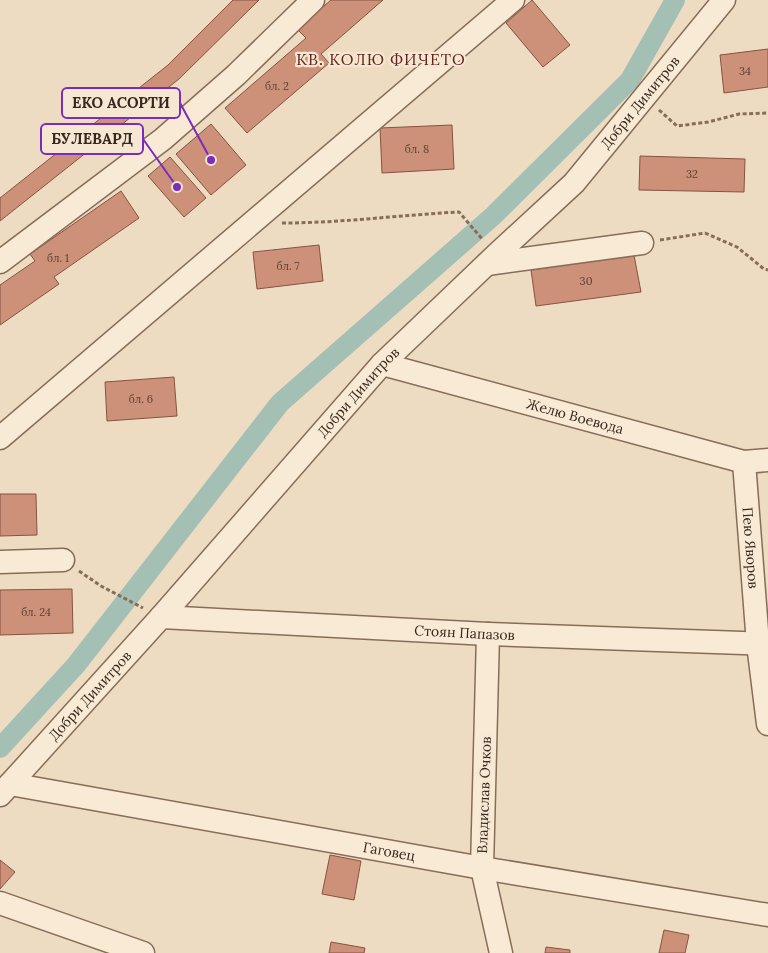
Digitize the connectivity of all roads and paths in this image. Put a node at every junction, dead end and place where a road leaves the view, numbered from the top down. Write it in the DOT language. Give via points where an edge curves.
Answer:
graph roads {
  1 [pos="313,0"];
  2 [pos="513,0"];
  3 [pos="724,0"];
  4 [pos="645,97"];
  5 [pos="768,113"];
  6 [pos="252,223"];
  7 [pos="483,240"];
  8 [pos="642,243"];
  9 [pos="0,262"];
  10 [pos="487,264"];
  11 [pos="768,270"];
  12 [pos="382,364"];
  13 [pos="0,438"];
  14 [pos="768,460"];
  15 [pos="744,462"];
  16 [pos="63,560"];
  17 [pos="0,562"];
  18 [pos="161,617"];
  19 [pos="488,634"];
  20 [pos="763,644"];
  21 [pos="768,724"];
  22 [pos="5,789"];
  23 [pos="482,868"];
  24 [pos="0,903"];
  25 [pos="768,914"];
  26 [pos="143,953"];
  27 [pos="501,953"];
  1 -- 9 [label="street" via="236,75 163,139"];
  2 -- 6 [label="street"];
  3 -- 4 [label="street, Добри Димитров"];
  4 -- 5 [label="path" via="677,126 739,114"];
  4 -- 10 [label="street, Добри Димитров" via="574,183"];
  6 -- 7 [label="path" via="338,222 459,212"];
  6 -- 13 [label="street"];
  8 -- 10 [label="street"];
  8 -- 11 [label="path" via="705,233 737,247"];
  10 -- 12 [label="street, Добри Димитров"];
  12 -- 15 [label="street, Желю Воевода"];
  12 -- 18 [label="street, Добри Димитров"];
  14 -- 15 [label="street, Желю Воевода"];
  15 -- 20 [label="street, Пею Яворов"];
  16 -- 17 [label="street"];
  16 -- 18 [label="path" via="101,586"];
  18 -- 19 [label="street, Стоян Папазов"];
  18 -- 22 [label="street, Добри Димитров"];
  19 -- 20 [label="street, Стоян Папазов"];
  19 -- 23 [label="street, Владислав Очков"];
  20 -- 21 [label="street, Пею Яворов"];
  22 -- 23 [label="street, Гаговец"];
  23 -- 25 [label="street, Гаговец"];
  23 -- 27 [label="street, Владислав Очков"];
  24 -- 26 [label="street"];
}
